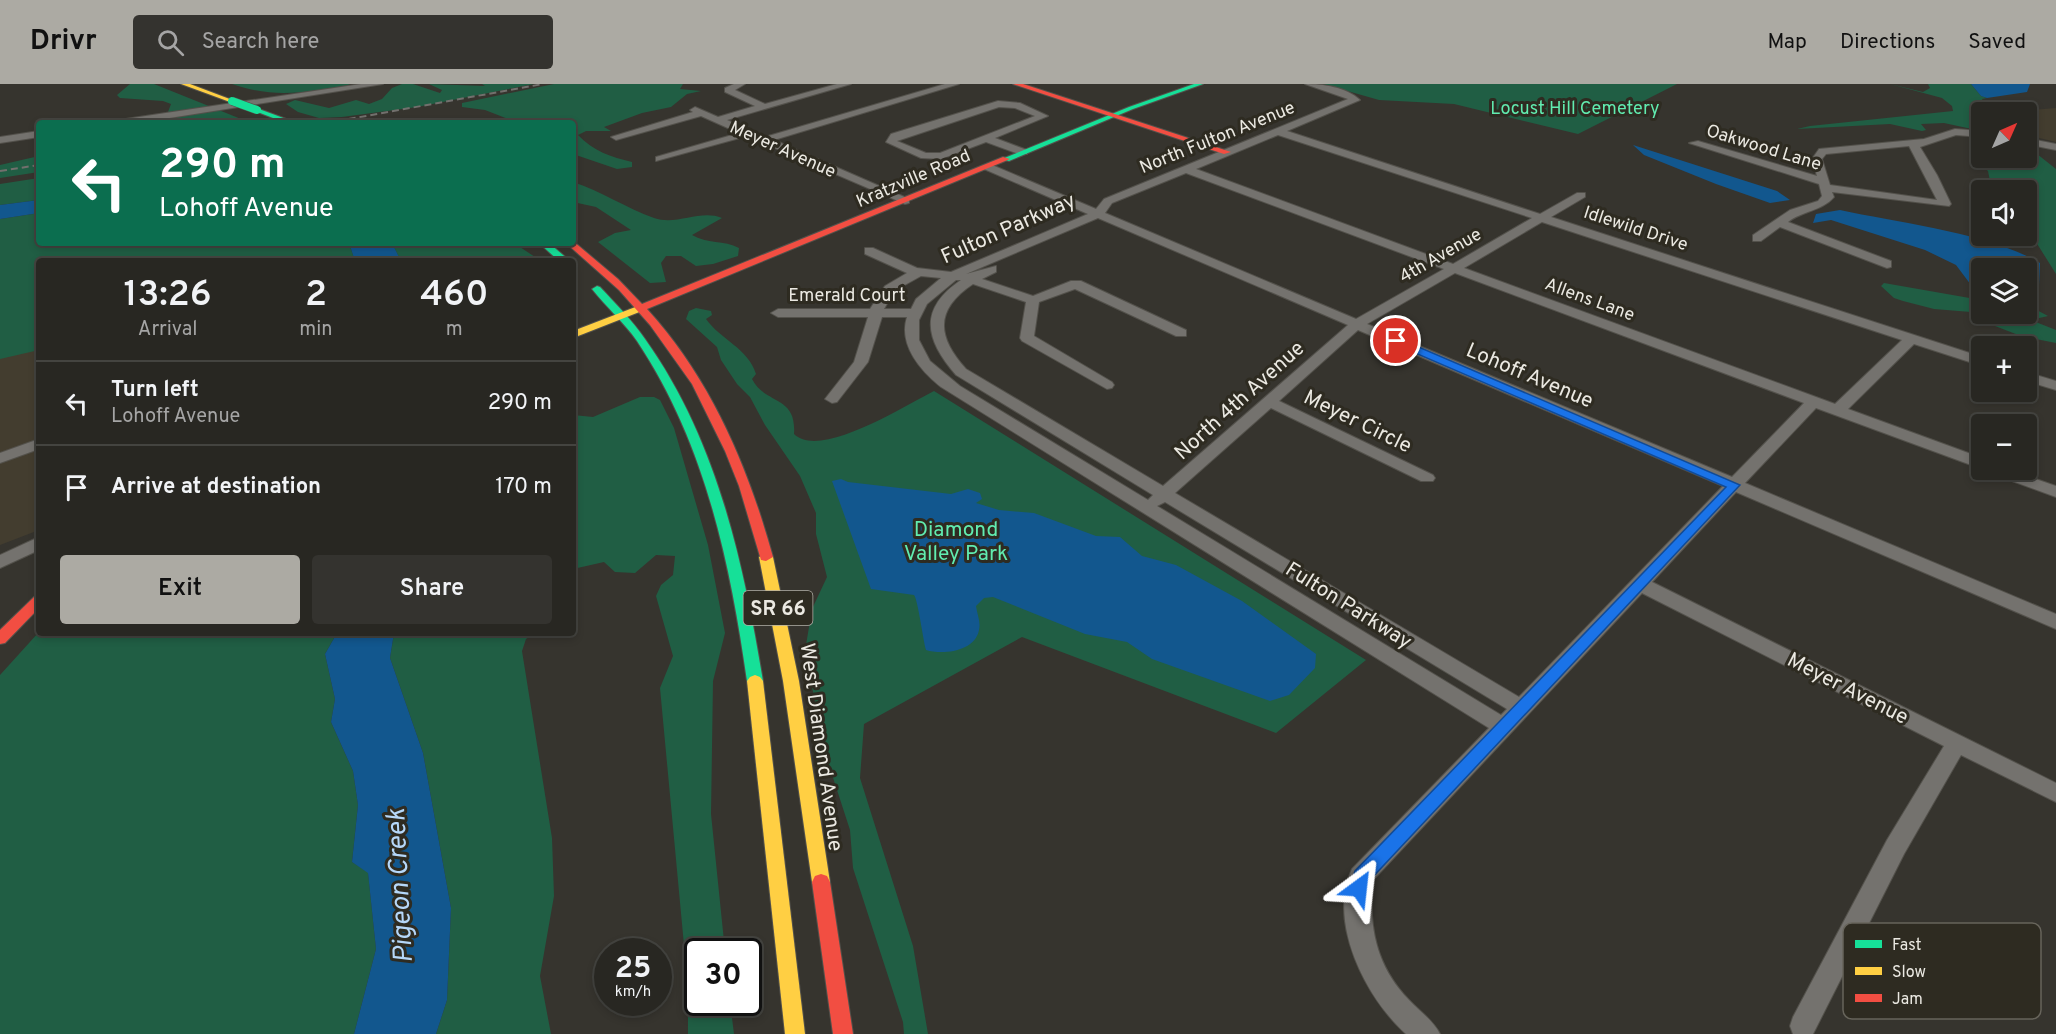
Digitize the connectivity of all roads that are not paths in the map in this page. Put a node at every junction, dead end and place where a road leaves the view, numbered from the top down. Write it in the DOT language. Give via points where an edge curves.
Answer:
graph roads {
  1 [pos="184,84"];
  2 [pos="379,84"];
  3 [pos="741,84"];
  4 [pos="847,84"];
  5 [pos="955,84"];
  6 [pos="1016,84"];
  7 [pos="1196,84"];
  8 [pos="1309,84"];
  9 [pos="764,107"];
  10 [pos="1114,115"];
  11 [pos="139,120"];
  12 [pos="284,120"];
  13 [pos="717,120"];
  14 [pos="1279,132"];
  15 [pos="748,133"];
  16 [pos="36,134"];
  17 [pos="1971,134"];
  18 [pos="616,137"];
  19 [pos="987,139"];
  20 [pos="0,140"];
  21 [pos="764,140"];
  22 [pos="1924,142"];
  23 [pos="1694,143"];
  24 [pos="2037,143"];
  25 [pos="2056,147"];
  26 [pos="1023,152"];
  27 [pos="1227,152"];
  28 [pos="660,159"];
  29 [pos="988,167"];
  30 [pos="1186,169"];
  31 [pos="1826,185"];
  32 [pos="1581,195"];
  33 [pos="905,201"];
  34 [pos="1098,214"];
  35 [pos="1541,218"];
  36 [pos="1778,222"];
  37 [pos="1757,238"];
  38 [pos="547,246"];
  39 [pos="574,246"];
  40 [pos="869,251"];
  41 [pos="561,258"];
  42 [pos="1887,264"];
  43 [pos="1452,268"];
  44 [pos="919,272"];
  45 [pos="951,276"];
  46 [pos="971,279"];
  47 [pos="589,282"];
  48 [pos="1033,300"];
  49 [pos="641,308"];
  50 [pos="778,313"];
  51 [pos="875,313"];
  52 [pos="915,313"];
  53 [pos="622,316"];
  54 [pos="1357,324"];
  55 [pos="1181,333"];
  56 [pos="576,334"];
  57 [pos="1911,339"];
  58 [pos="1971,358"];
  59 [pos="2037,380"];
  60 [pos="1107,385"];
  61 [pos="2056,386"];
  62 [pos="832,399"];
  63 [pos="1270,402"];
  64 [pos="1813,402"];
  65 [pos="1838,411"];
  66 [pos="36,445"];
  67 [pos="0,458"];
  68 [pos="1971,460"];
  69 [pos="1427,478"];
  70 [pos="2023,480"];
  71 [pos="1734,485"];
  72 [pos="2056,492"];
  73 [pos="1165,494"];
  74 [pos="1148,507"];
  75 [pos="36,544"];
  76 [pos="0,562"];
  77 [pos="1640,584"];
  78 [pos="36,603"];
  79 [pos="2056,622"];
  80 [pos="0,639"];
  81 [pos="1522,708"];
  82 [pos="1504,727"];
  83 [pos="1957,743"];
  84 [pos="2056,793"];
  85 [pos="1858,923"];
  86 [pos="1843,954"];
  87 [pos="1803,1026"];
  88 [pos="795,1034"];
  89 [pos="843,1034"];
  90 [pos="1425,1034"];
  1 -- 12 [label="main road, bridge"];
  2 -- 11 [label="street"];
  3 -- 9 [label="street" via="728,90"];
  4 -- 9 [label="street"];
  5 -- 21 [label="street"];
  6 -- 10 [label="main road"];
  7 -- 10 [label="main road, Kratzville Road"];
  8 -- 14 [label="street, North Fulton Avenue" via="1347,94 1355,100"];
  9 -- 13 [label="street"];
  10 -- 26 [label="main road, Kratzville Road"];
  10 -- 27 [label="main road"];
  13 -- 15 [label="street, Meyer Avenue"];
  13 -- 18 [label="street, Meyer Avenue" via="698,112"];
  14 -- 27 [label="street, North Fulton Avenue"];
  14 -- 35 [label="street, Idlewild Drive"];
  15 -- 21 [label="street, Meyer Avenue"];
  15 -- 28 [label="street"];
  16 -- 20 [label="street"];
  17 -- 22 [label="street" via="1949,133"];
  19 -- 19 [label="street" via="1043,114 1013,104 998,104 895,136 891,142 938,157"];
  19 -- 26 [label="street"];
  21 -- 33 [label="street, Meyer Avenue"];
  22 -- 31 [label="street" via="1823,151 1817,159"];
  22 -- 31 [label="street, Oakwood Lane" via="1914,146 1945,204"];
  23 -- 31 [label="street, Oakwood Lane"];
  24 -- 25 [label="street"];
  26 -- 29 [label="main road, Kratzville Road"];
  27 -- 30 [label="street, North Fulton Avenue"];
  29 -- 33 [label="main road, Kratzville Road"];
  29 -- 34 [label="street, Lohoff Avenue"];
  30 -- 34 [label="street, North Fulton Avenue" via="1108,201"];
  30 -- 43 [label="street, Allens Lane"];
  31 -- 36 [label="street" via="1825,202 1800,209"];
  32 -- 35 [label="street"];
  33 -- 49 [label="main road, Kratzville Road"];
  34 -- 45 [label="street, Fulton Parkway"];
  34 -- 46 [label="street, Fulton Parkway" via="1097,225"];
  34 -- 54 [label="street, Lohoff Avenue"];
  35 -- 43 [label="street, 4th Avenue"];
  35 -- 57 [label="street, Idlewild Drive"];
  36 -- 37 [label="street"];
  36 -- 42 [label="street"];
  38 -- 41 [label="main road"];
  39 -- 49 [label="main road, West Diamond Avenue / SR 66"];
  40 -- 44 [label="street"];
  43 -- 54 [label="street, 4th Avenue"];
  43 -- 64 [label="street, Allens Lane"];
  44 -- 45 [label="street"];
  44 -- 51 [label="street" via="892,286"];
  45 -- 46 [label="street"];
  45 -- 52 [label="street, Fulton Parkway" via="925,297"];
  46 -- 48 [label="street"];
  46 -- 73 [label="street, Fulton Parkway" via="945,300 937,314 937,342 948,360 976,381"];
  47 -- 53 [label="main road, SR 66"];
  48 -- 55 [label="street" via="1076,284"];
  48 -- 60 [label="street" via="1027,338"];
  49 -- 53 [label="main road, Kratzville Road"];
  49 -- 89 [label="main road, West Diamond Avenue / SR 66" via="706,397 729,443 760,527 785,641"];
  50 -- 51 [label="street, Emerald Court"];
  51 -- 52 [label="street, Emerald Court"];
  51 -- 62 [label="street" via="861,362"];
  52 -- 74 [label="street, Fulton Parkway" via="915,345 940,379"];
  53 -- 56 [label="main road, Kratzville Road"];
  53 -- 88 [label="main road, SR 66" via="663,373 695,433 736,560 750,634"];
  54 -- 63 [label="street, North 4th Avenue"];
  54 -- 71 [label="street, Lohoff Avenue"];
  57 -- 58 [label="street, Idlewild Drive"];
  57 -- 65 [label="street"];
  59 -- 61 [label="street"];
  63 -- 69 [label="street, Meyer Circle"];
  63 -- 73 [label="street, North 4th Avenue"];
  64 -- 65 [label="street, Allens Lane"];
  64 -- 71 [label="street"];
  65 -- 68 [label="street, Allens Lane"];
  66 -- 67 [label="street"];
  70 -- 72 [label="street"];
  71 -- 77 [label="street"];
  71 -- 79 [label="street, Lohoff Avenue"];
  73 -- 74 [label="street, North 4th Avenue"];
  73 -- 81 [label="street, Fulton Parkway"];
  74 -- 82 [label="street, Fulton Parkway"];
  75 -- 76 [label="street"];
  77 -- 81 [label="street"];
  77 -- 83 [label="street, Meyer Avenue"];
  78 -- 80 [label="main road"];
  81 -- 82 [label="street"];
  82 -- 90 [label="street" via="1361,876 1357,900 1359,934 1367,966 1392,1004"];
  83 -- 84 [label="street, Meyer Avenue"];
  83 -- 85 [label="street"];
  86 -- 87 [label="street"];
}
